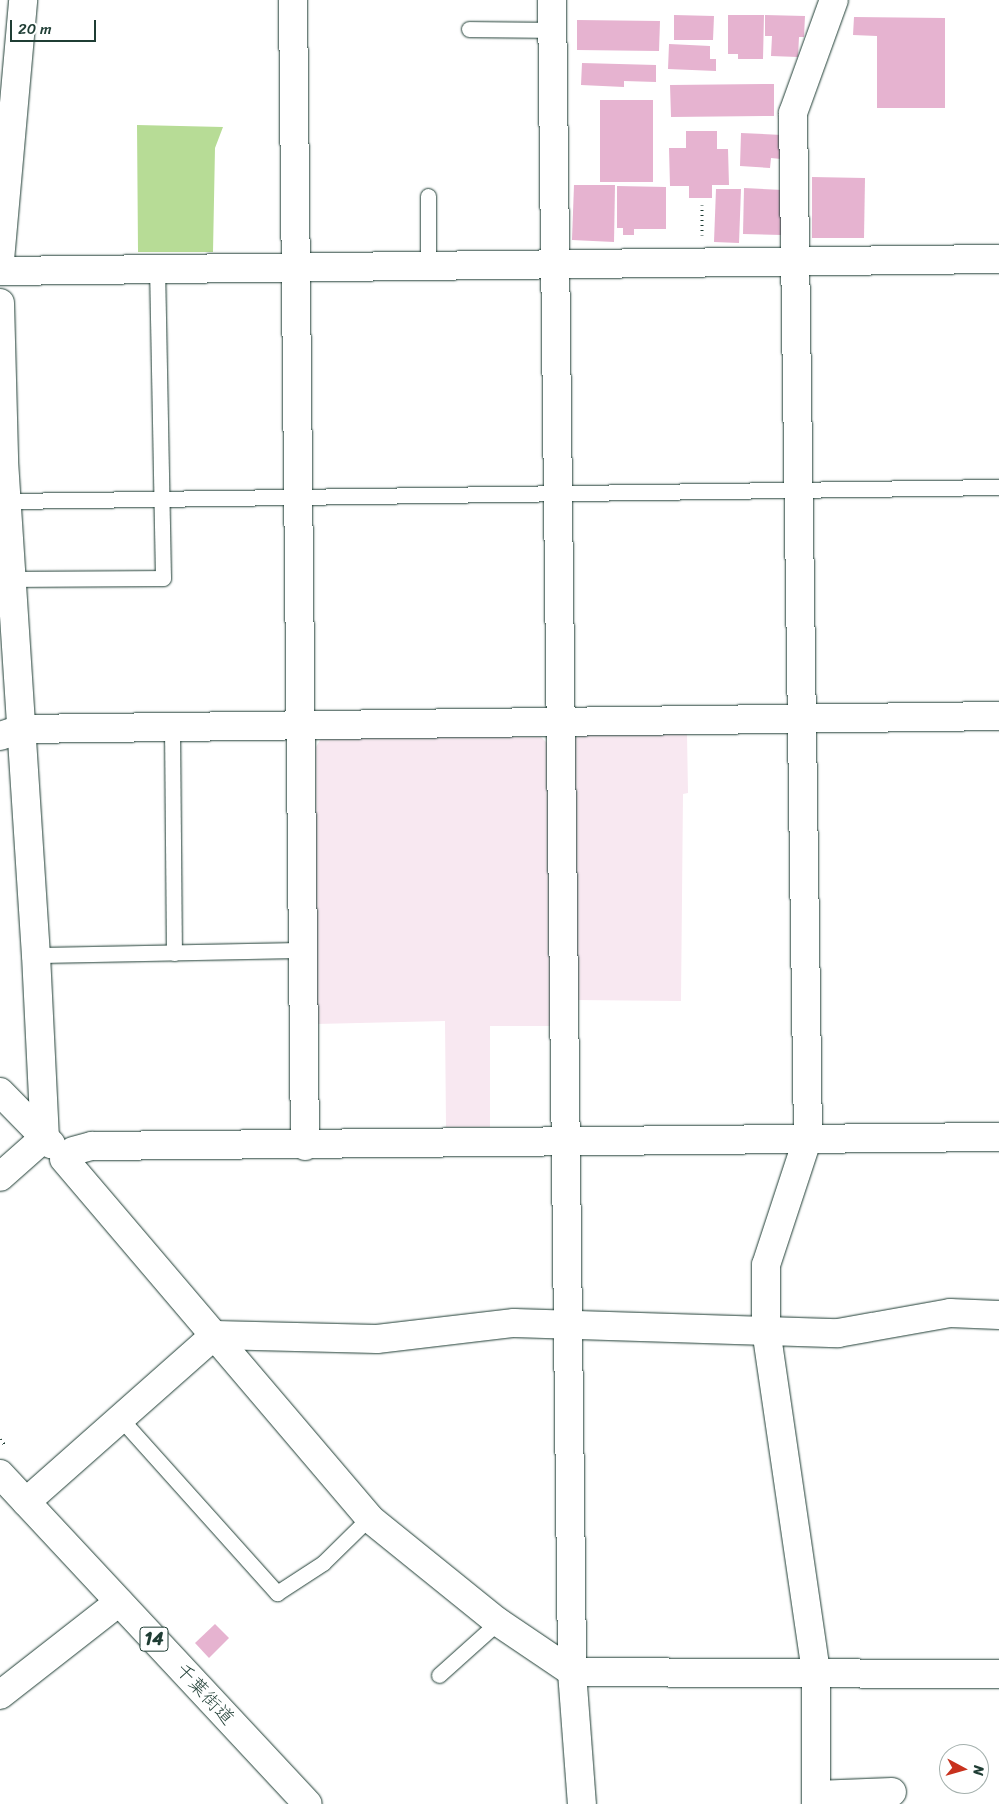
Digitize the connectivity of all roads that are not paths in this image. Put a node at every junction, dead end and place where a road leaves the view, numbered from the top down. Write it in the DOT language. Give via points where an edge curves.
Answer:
graph roads {
  1 [pos="14,0"];
  2 [pos="23,0"];
  3 [pos="293,0"];
  4 [pos="552,0"];
  5 [pos="834,0"];
  6 [pos="0,2"];
  7 [pos="469,29"];
  8 [pos="553,30"];
  9 [pos="5,136"];
  10 [pos="428,196"];
  11 [pos="999,259"];
  12 [pos="0,260"];
  13 [pos="796,261"];
  14 [pos="555,263"];
  15 [pos="428,265"];
  16 [pos="294,268"];
  17 [pos="157,269"];
  18 [pos="0,271"];
  19 [pos="0,304"];
  20 [pos="2,461"];
  21 [pos="999,487"];
  22 [pos="801,490"];
  23 [pos="558,493"];
  24 [pos="161,497"];
  25 [pos="298,499"];
  26 [pos="8,501"];
  27 [pos="12,579"];
  28 [pos="999,716"];
  29 [pos="802,717"];
  30 [pos="562,721"];
  31 [pos="302,725"];
  32 [pos="172,727"];
  33 [pos="11,732"];
  34 [pos="304,950"];
  35 [pos="174,953"];
  36 [pos="36,956"];
  37 [pos="0,1092"];
  38 [pos="38,1131"];
  39 [pos="999,1136"];
  40 [pos="808,1137"];
  41 [pos="566,1140"];
  42 [pos="305,1146"];
  43 [pos="68,1155"];
  44 [pos="0,1177"];
  45 [pos="999,1315"];
  46 [pos="569,1323"];
  47 [pos="766,1331"];
  48 [pos="215,1335"];
  49 [pos="121,1419"];
  50 [pos="0,1474"];
  51 [pos="26,1502"];
  52 [pos="369,1518"];
  53 [pos="119,1602"];
  54 [pos="498,1622"];
  55 [pos="572,1672"];
  56 [pos="816,1672"];
  57 [pos="999,1674"];
  58 [pos="439,1675"];
  59 [pos="0,1695"];
  60 [pos="892,1792"];
  61 [pos="816,1799"];
  62 [pos="308,1804"];
  63 [pos="582,1804"];
  1 -- 6 [label="main road"];
  2 -- 9 [label="main road"];
  3 -- 16 [label="main road"];
  4 -- 8 [label="main road"];
  5 -- 13 [label="main road" via="793,114"];
  7 -- 8 [label="lane"];
  8 -- 14 [label="main road"];
  9 -- 12 [label="main road"];
  10 -- 15 [label="lane"];
  11 -- 13 [label="main road"];
  13 -- 14 [label="main road"];
  13 -- 22 [label="main road"];
  14 -- 15 [label="main road"];
  14 -- 23 [label="main road"];
  15 -- 16 [label="main road"];
  16 -- 17 [label="main road"];
  16 -- 25 [label="main road"];
  17 -- 18 [label="main road"];
  17 -- 24 [label="lane"];
  19 -- 20 [label="main road"];
  20 -- 26 [label="main road"];
  21 -- 22 [label="lane"];
  22 -- 23 [label="lane"];
  22 -- 29 [label="main road"];
  23 -- 25 [label="lane"];
  23 -- 30 [label="main road"];
  24 -- 25 [label="lane"];
  24 -- 26 [label="lane"];
  24 -- 27 [label="lane" via="163,578"];
  25 -- 31 [label="main road"];
  26 -- 27 [label="main road"];
  27 -- 33 [label="main road"];
  28 -- 29 [label="main road"];
  29 -- 30 [label="main road"];
  29 -- 40 [label="main road"];
  30 -- 31 [label="main road"];
  30 -- 41 [label="main road"];
  31 -- 32 [label="main road"];
  31 -- 34 [label="main road"];
  32 -- 33 [label="main road"];
  32 -- 35 [label="lane"];
  33 -- 36 [label="main road"];
  34 -- 35 [label="lane"];
  34 -- 42 [label="main road"];
  35 -- 36 [label="lane"];
  36 -- 38 [label="main road"];
  37 -- 38 [label="main road"];
  38 -- 43 [label="main road"];
  38 -- 44 [label="main road"];
  39 -- 40 [label="main road"];
  40 -- 41 [label="main road"];
  40 -- 47 [label="main road" via="766,1265"];
  41 -- 42 [label="main road"];
  41 -- 46 [label="main road"];
  42 -- 43 [label="main road" via="92,1146"];
  43 -- 48 [label="main road"];
  45 -- 47 [label="main road" via="950,1313 838,1333"];
  46 -- 47 [label="main road"];
  46 -- 48 [label="main road" via="514,1322 377,1339"];
  46 -- 55 [label="main road"];
  47 -- 56 [label="main road"];
  48 -- 49 [label="main road"];
  48 -- 52 [label="main road"];
  49 -- 51 [label="main road"];
  49 -- 52 [label="lane" via="277,1593 323,1563"];
  50 -- 51 [label="main road, 千葉街道 / 14"];
  51 -- 53 [label="main road, 千葉街道 / 14"];
  52 -- 54 [label="main road"];
  53 -- 59 [label="main road"];
  53 -- 62 [label="main road, 千葉街道 / 14"];
  54 -- 55 [label="main road"];
  54 -- 58 [label="lane"];
  55 -- 56 [label="main road"];
  55 -- 63 [label="main road"];
  56 -- 57 [label="main road"];
  56 -- 61 [label="main road"];
  60 -- 61 [label="main road"];
}
